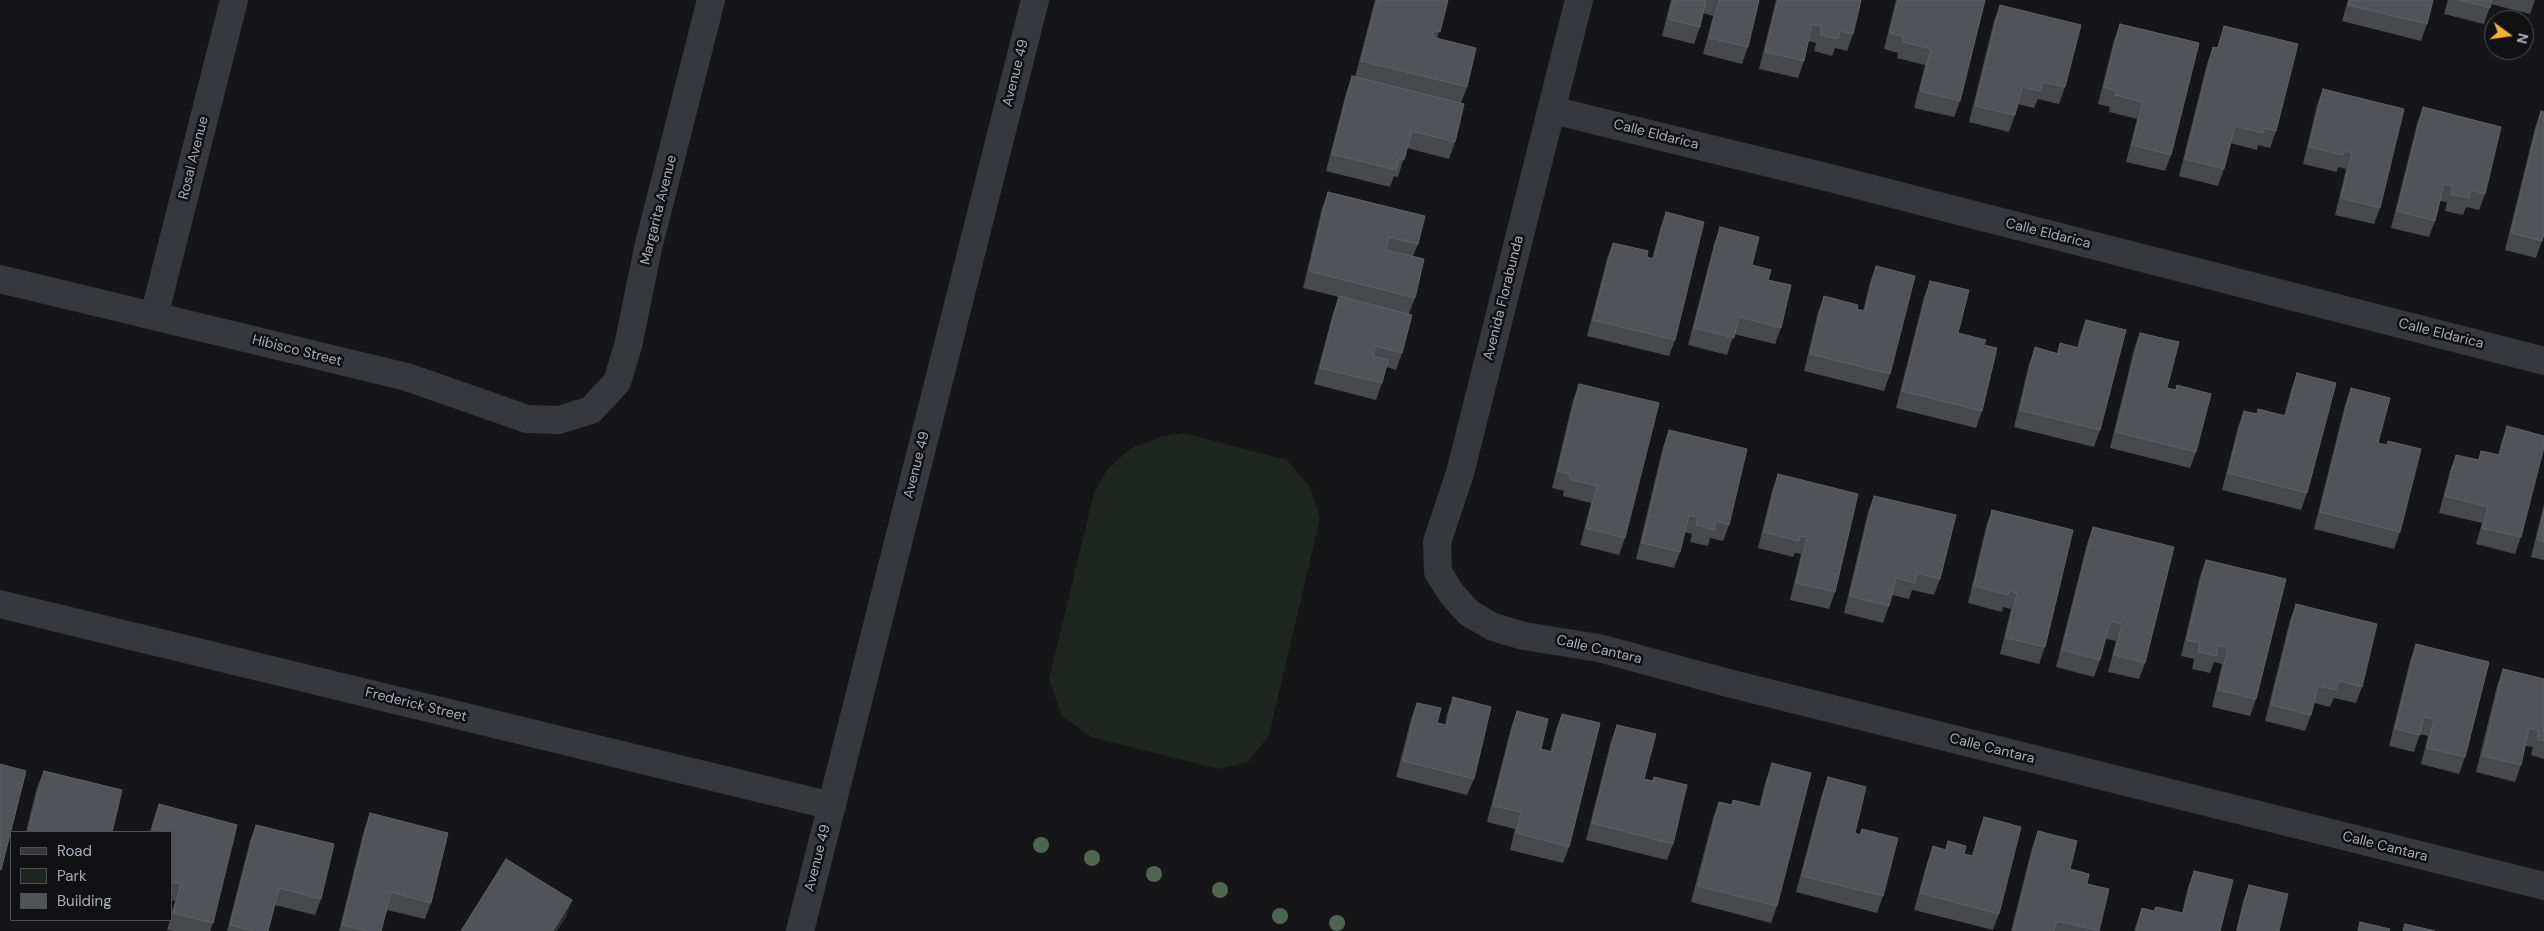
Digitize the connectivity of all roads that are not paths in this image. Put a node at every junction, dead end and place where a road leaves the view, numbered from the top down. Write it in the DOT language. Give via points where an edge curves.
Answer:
graph roads {
  1 [pos="234,0"];
  2 [pos="711,0"];
  3 [pos="1035,0"];
  4 [pos="1580,0"];
  5 [pos="1552,110"];
  6 [pos="0,279"];
  7 [pos="154,316"];
  8 [pos="2544,361"];
  9 [pos="591,410"];
  10 [pos="1450,593"];
  11 [pos="0,604"];
  12 [pos="832,806"];
  13 [pos="2544,886"];
  14 [pos="800,931"];
  1 -- 7 [label="street, Rosal Avenue"];
  2 -- 9 [label="street, Margarita Avenue" via="648,248 628,346 617,382"];
  3 -- 12 [label="street, Avenue 49"];
  4 -- 5 [label="street, Avenida Florabunda"];
  5 -- 8 [label="street, Calle Eldarica" via="1843,181"];
  5 -- 10 [label="street, Avenida Florabunda" via="1460,473 1438,542 1438,572"];
  6 -- 7 [label="street, Hibisco Street"];
  7 -- 9 [label="street, Hibisco Street" via="407,377 527,419 559,420"];
  10 -- 13 [label="street, Calle Cantara" via="1477,618 1524,636 1599,648 1738,686"];
  11 -- 12 [label="street, Frederick Street"];
  12 -- 14 [label="street, Avenue 49"];
}
